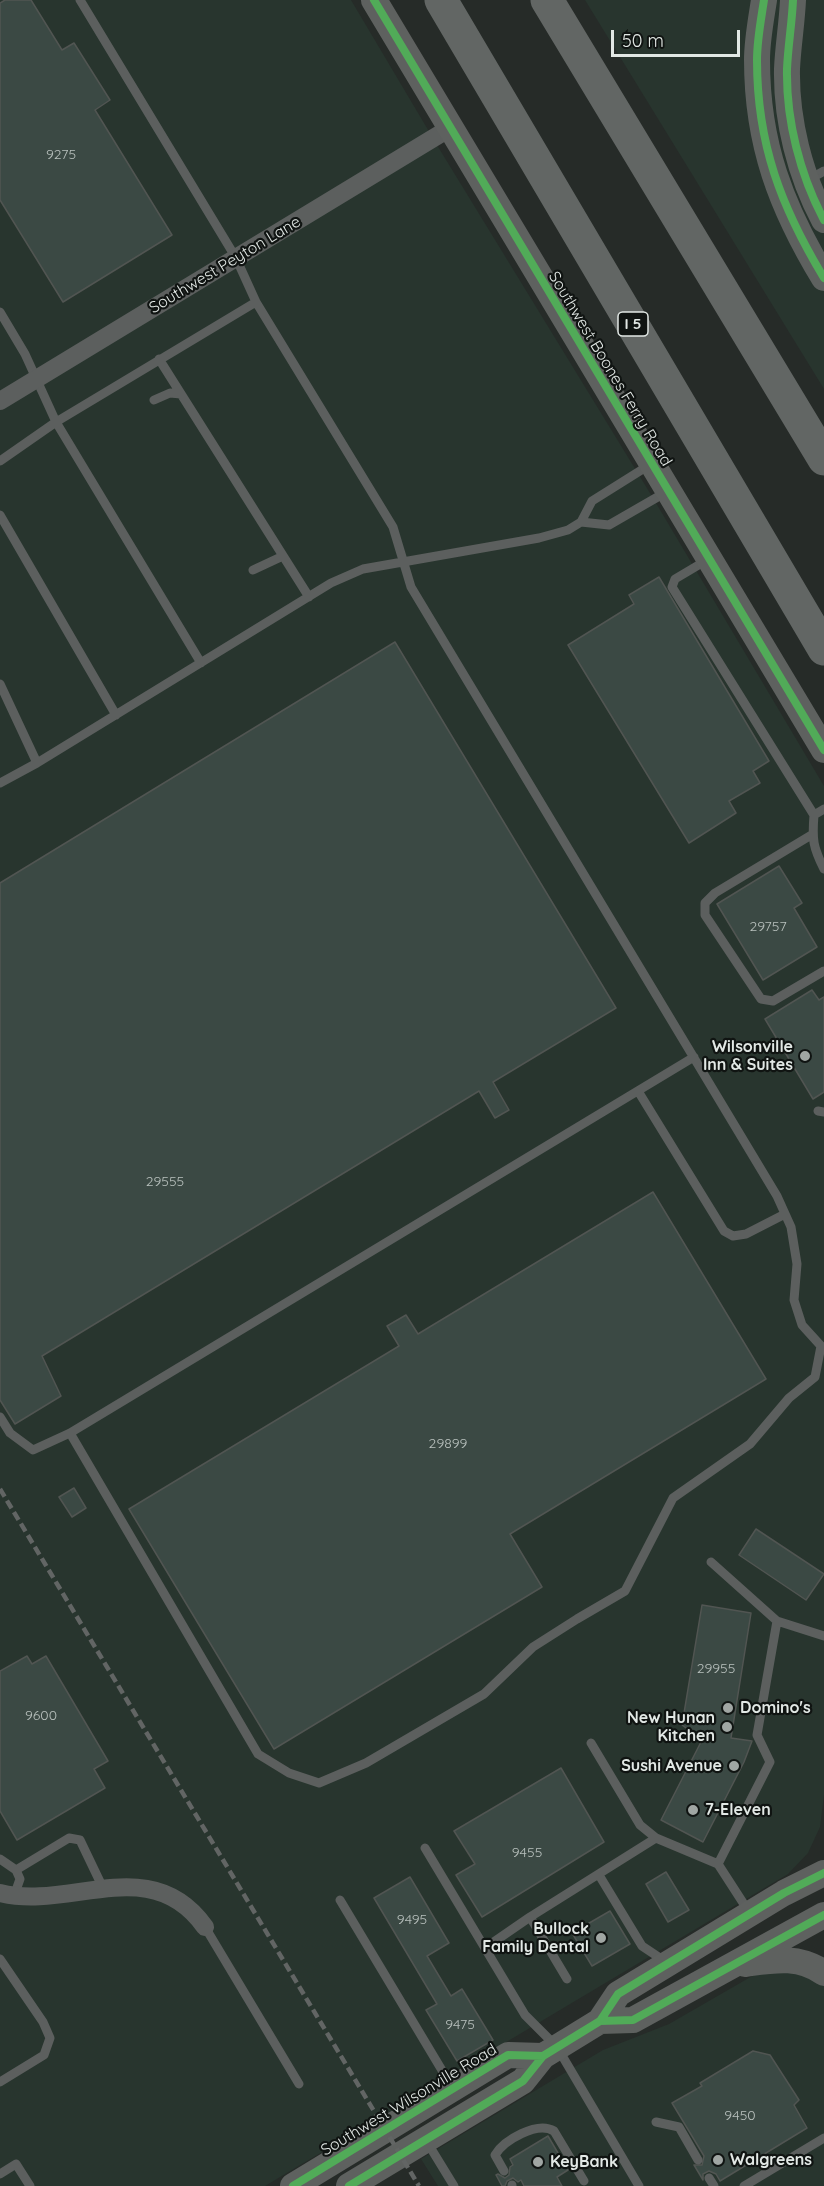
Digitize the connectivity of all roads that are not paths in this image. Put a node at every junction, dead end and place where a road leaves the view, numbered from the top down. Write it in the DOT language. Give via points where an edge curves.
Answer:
graph roads {
  1 [pos="80,0"];
  2 [pos="374,0"];
  3 [pos="441,0"];
  4 [pos="547,0"];
  5 [pos="764,0"];
  6 [pos="793,0"];
  7 [pos="450,128"];
  8 [pos="816,176"];
  9 [pos="824,220"];
  10 [pos="236,258"];
  11 [pos="824,278"];
  12 [pos="256,302"];
  13 [pos="0,312"];
  14 [pos="159,359"];
  15 [pos="36,379"];
  16 [pos="181,394"];
  17 [pos="154,400"];
  18 [pos="0,402"];
  19 [pos="56,422"];
  20 [pos="824,459"];
  21 [pos="0,461"];
  22 [pos="651,464"];
  23 [pos="668,491"];
  24 [pos="0,515"];
  25 [pos="580,522"];
  26 [pos="283,556"];
  27 [pos="709,559"];
  28 [pos="405,562"];
  29 [pos="253,570"];
  30 [pos="309,597"];
  31 [pos="824,649"];
  32 [pos="201,663"];
  33 [pos="0,684"];
  34 [pos="116,715"];
  35 [pos="824,750"];
  36 [pos="37,763"];
  37 [pos="1,781"];
  38 [pos="824,809"];
  39 [pos="814,815"];
  40 [pos="813,834"];
  41 [pos="824,869"];
  42 [pos="823,971"];
  43 [pos="824,983"];
  44 [pos="694,1057"];
  45 [pos="638,1091"];
  46 [pos="785,1214"];
  47 [pos="822,1346"];
  48 [pos="819,1378"];
  49 [pos="0,1417"];
  50 [pos="70,1433"];
  51 [pos="711,1562"];
  52 [pos="777,1621"];
  53 [pos="824,1636"];
  54 [pos="591,1743"];
  55 [pos="656,1838"];
  56 [pos="425,1848"];
  57 [pos="0,1859"];
  58 [pos="718,1864"];
  59 [pos="16,1870"];
  60 [pos="824,1874"];
  61 [pos="599,1875"];
  62 [pos="103,1888"];
  63 [pos="7,1895"];
  64 [pos="340,1900"];
  65 [pos="750,1914"];
  66 [pos="824,1915"];
  67 [pos="530,1917"];
  68 [pos="205,1927"];
  69 [pos="485,1948"];
  70 [pos="0,1959"];
  71 [pos="668,1964"];
  72 [pos="730,1967"];
  73 [pos="824,1973"];
  74 [pos="567,1979"];
  75 [pos="604,2021"];
  76 [pos="550,2052"];
  77 [pos="0,2082"];
  78 [pos="299,2084"];
  79 [pos="454,2089"];
  80 [pos="656,2122"];
  81 [pos="824,2138"];
  82 [pos="426,2140"];
  83 [pos="698,2160"];
  84 [pos="504,2171"];
  85 [pos="0,2174"];
  86 [pos="584,2181"];
  87 [pos="30,2186"];
  88 [pos="293,2186"];
  89 [pos="349,2186"];
  90 [pos="454,2186"];
  91 [pos="639,2186"];
  92 [pos="744,2186"];
  1 -- 10 [label="lane"];
  2 -- 7 [label="main road, Southwest Boones Ferry Road"];
  3 -- 31 [label="highway, I 5"];
  4 -- 20 [label="highway"];
  5 -- 11 [label="main road" via="757,58 764,140 787,211"];
  6 -- 8 [label="main road" via="787,72 797,149"];
  7 -- 10 [label="street, Southwest Peyton Lane"];
  7 -- 22 [label="main road, Southwest Boones Ferry Road"];
  8 -- 9 [label="main road"];
  10 -- 12 [label="lane"];
  10 -- 15 [label="street, Southwest Peyton Lane"];
  12 -- 14 [label="lane"];
  12 -- 28 [label="lane" via="393,527"];
  13 -- 15 [label="lane"];
  14 -- 16 [label="lane"];
  14 -- 19 [label="lane"];
  15 -- 18 [label="street, Southwest Peyton Lane"];
  15 -- 19 [label="lane"];
  16 -- 17 [label="lane" via="170,393"];
  16 -- 26 [label="lane"];
  19 -- 21 [label="lane"];
  19 -- 32 [label="lane"];
  22 -- 23 [label="main road, Southwest Boones Ferry Road"];
  22 -- 25 [label="lane" via="592,501"];
  23 -- 25 [label="lane" via="609,525"];
  23 -- 27 [label="main road, Southwest Boones Ferry Road"];
  24 -- 34 [label="lane"];
  25 -- 28 [label="lane" via="568,530 539,538"];
  26 -- 29 [label="lane"];
  26 -- 30 [label="lane"];
  27 -- 35 [label="main road, Southwest Boones Ferry Road"];
  27 -- 39 [label="lane" via="675,579 672,587"];
  28 -- 30 [label="lane" via="363,568"];
  28 -- 44 [label="lane" via="411,587"];
  30 -- 32 [label="lane"];
  32 -- 34 [label="lane"];
  33 -- 36 [label="lane"];
  34 -- 36 [label="lane"];
  36 -- 37 [label="lane"];
  38 -- 39 [label="lane"];
  39 -- 40 [label="lane"];
  40 -- 41 [label="lane" via="814,848"];
  40 -- 42 [label="lane" via="715,893 705,903 705,915 761,999 773,1001"];
  42 -- 43 [label="lane"];
  44 -- 45 [label="lane"];
  44 -- 46 [label="lane"];
  45 -- 46 [label="lane" via="724,1232 733,1236 746,1234"];
  45 -- 50 [label="lane"];
  46 -- 47 [label="lane" via="797,1264 794,1299 802,1326"];
  47 -- 48 [label="lane"];
  48 -- 50 [label="lane" via="789,1398 750,1444 673,1498 625,1591 533,1647 484,1694 366,1763 319,1783 289,1773 258,1754"];
  49 -- 50 [label="lane" via="10,1432 33,1450"];
  51 -- 52 [label="lane"];
  52 -- 53 [label="lane"];
  52 -- 58 [label="lane" via="757,1735 770,1762"];
  54 -- 55 [label="lane" via="640,1825"];
  55 -- 58 [label="lane"];
  55 -- 61 [label="lane"];
  56 -- 69 [label="lane"];
  57 -- 59 [label="lane"];
  58 -- 65 [label="lane"];
  59 -- 62 [label="lane" via="69,1838 80,1840"];
  59 -- 63 [label="lane" via="20,1879"];
  60 -- 65 [label="main road"];
  60 -- 75 [label="main road" via="788,1904 644,1992"];
  61 -- 67 [label="lane"];
  61 -- 71 [label="lane" via="642,1946"];
  62 -- 63 [label="street" via="30,1898"];
  62 -- 68 [label="street" via="146,1889 178,1899"];
  64 -- 79 [label="lane"];
  65 -- 71 [label="main road"];
  66 -- 72 [label="main road"];
  67 -- 69 [label="lane"];
  67 -- 74 [label="lane"];
  68 -- 78 [label="lane"];
  69 -- 76 [label="lane"];
  70 -- 77 [label="lane" via="50,2038 44,2055"];
  71 -- 75 [label="main road" via="618,1994"];
  72 -- 73 [label="main road" via="790,1959"];
  72 -- 75 [label="main road" via="633,2020"];
  75 -- 76 [label="main road"];
  76 -- 79 [label="main road, Southwest Wilsonville Road" via="508,2055"];
  76 -- 82 [label="main road" via="523,2081"];
  76 -- 91 [label="lane"];
  79 -- 88 [label="main road, Southwest Wilsonville Road"];
  80 -- 83 [label="lane" via="678,2127"];
  81 -- 92 [label="lane"];
  82 -- 89 [label="main road"];
  82 -- 90 [label="lane"];
  84 -- 86 [label="lane" via="495,2155 499,2148 531,2128 548,2128 554,2131"];
  85 -- 87 [label="lane" via="16,2164"];
}
